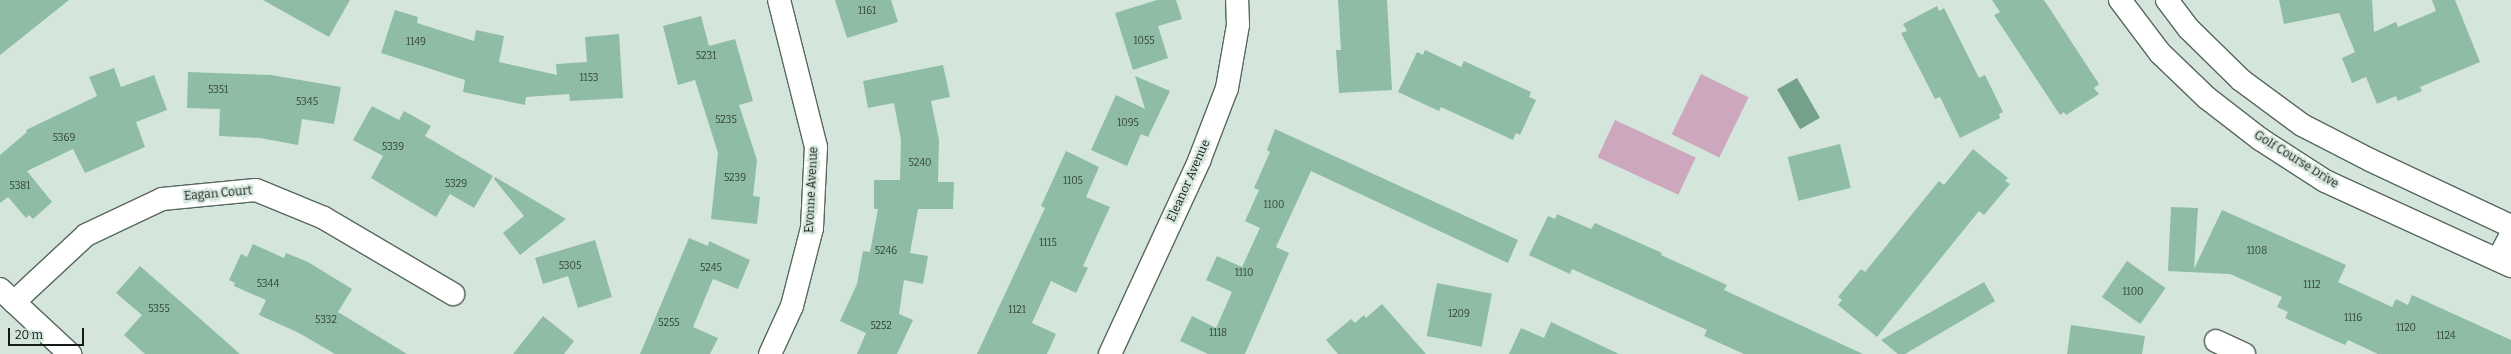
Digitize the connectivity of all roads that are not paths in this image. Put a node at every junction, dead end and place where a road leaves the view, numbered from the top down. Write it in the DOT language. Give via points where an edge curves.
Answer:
graph roads {
  1 [pos="779,0"];
  2 [pos="1237,0"];
  3 [pos="2120,0"];
  4 [pos="2167,0"];
  5 [pos="2511,226"];
  6 [pos="2511,234"];
  7 [pos="2505,263"];
  8 [pos="454,294"];
  9 [pos="7,296"];
  10 [pos="2216,341"];
  11 [pos="70,354"];
  12 [pos="770,354"];
  13 [pos="1110,354"];
  14 [pos="2244,354"];
  1 -- 12 [label="street, Evonne Avenue" via="816,147 812,228 792,306"];
  2 -- 13 [label="street, Eleanor Avenue" via="1238,25 1227,88 1199,161"];
  3 -- 7 [label="street, Golf Course Drive" via="2165,58 2207,98 2260,139 2325,181"];
  4 -- 5 [label="street" via="2189,29 2241,80 2302,125"];
  6 -- 7 [label="street"];
  8 -- 9 [label="street, Eagan Court" via="324,218 256,190 162,199 86,235"];
  9 -- 11 [label="street"];
  10 -- 14 [label="street"];
}
